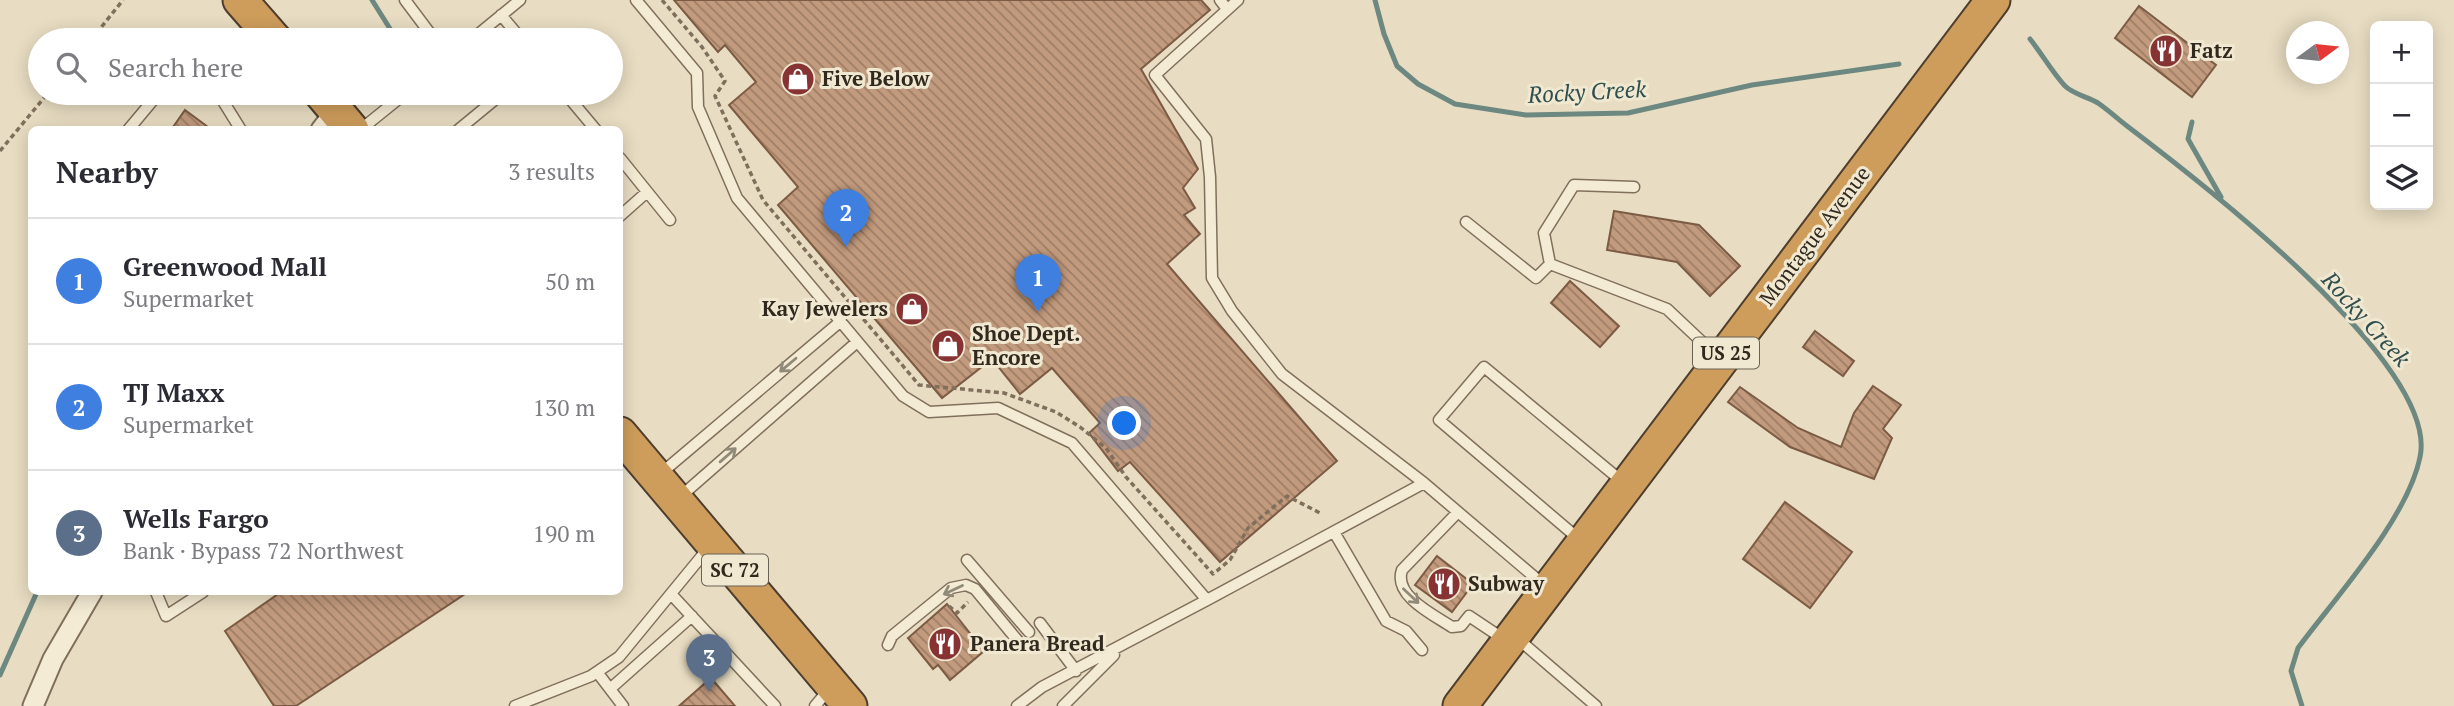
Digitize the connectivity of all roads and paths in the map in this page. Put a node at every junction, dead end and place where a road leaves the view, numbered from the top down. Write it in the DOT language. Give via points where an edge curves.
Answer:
graph roads {
  1 [pos="124,0"];
  2 [pos="240,0"];
  3 [pos="405,0"];
  4 [pos="520,0"];
  5 [pos="636,0"];
  6 [pos="662,0"];
  7 [pos="1220,0"];
  8 [pos="1238,0"];
  9 [pos="1993,0"];
  10 [pos="1227,9"];
  11 [pos="501,15"];
  12 [pos="101,28"];
  13 [pos="260,28"];
  14 [pos="426,28"];
  15 [pos="485,28"];
  16 [pos="512,28"];
  17 [pos="38,105"];
  18 [pos="149,105"];
  19 [pos="225,105"];
  20 [pos="373,105"];
  21 [pos="488,105"];
  22 [pos="575,105"];
  23 [pos="338,118"];
  24 [pos="131,126"];
  25 [pos="239,126"];
  26 [pos="462,126"];
  27 [pos="592,126"];
  28 [pos="0,151"];
  29 [pos="623,163"];
  30 [pos="1634,187"];
  31 [pos="647,192"];
  32 [pos="623,213"];
  33 [pos="670,220"];
  34 [pos="1466,222"];
  35 [pos="1550,264"];
  36 [pos="841,321"];
  37 [pos="857,342"];
  38 [pos="1721,360"];
  39 [pos="623,437"];
  40 [pos="1424,483"];
  41 [pos="1626,485"];
  42 [pos="667,488"];
  43 [pos="1457,513"];
  44 [pos="1322,514"];
  45 [pos="1334,532"];
  46 [pos="1583,542"];
  47 [pos="713,543"];
  48 [pos="967,560"];
  49 [pos="958,586"];
  50 [pos="1548,589"];
  51 [pos="671,594"];
  52 [pos="90,595"];
  53 [pos="157,595"];
  54 [pos="198,595"];
  55 [pos="1207,600"];
  56 [pos="949,606"];
  57 [pos="692,616"];
  58 [pos="1040,623"];
  59 [pos="1029,632"];
  60 [pos="1511,639"];
  61 [pos="1018,641"];
  62 [pos="888,645"];
  63 [pos="1123,646"];
  64 [pos="1422,650"];
  65 [pos="1076,671"];
  66 [pos="597,672"];
  67 [pos="610,689"];
  68 [pos="833,699"];
  69 [pos="33,706"];
  70 [pos="516,706"];
  71 [pos="623,706"];
  72 [pos="775,706"];
  73 [pos="1017,706"];
  74 [pos="1063,706"];
  75 [pos="1460,706"];
  76 [pos="1595,706"];
  1 -- 12 [label="path"];
  2 -- 13 [label="highway"];
  3 -- 14 [label="lane"];
  4 -- 11 [label="lane"];
  5 -- 36 [label="lane" via="697,73 698,107 737,198"];
  6 -- 44 [label="path" via="725,81 715,96 763,200 919,385 1004,393 1056,412 1080,427 1106,448 1126,477 1213,574 1230,560 1248,528 1287,496"];
  7 -- 10 [label="lane"];
  8 -- 10 [label="lane"];
  9 -- 38 [label="highway, Montague Avenue / US 25"];
  10 -- 40 [label="lane" via="1155,75 1206,139 1212,278 1231,311 1282,374"];
  11 -- 15 [label="lane"];
  11 -- 16 [label="lane"];
  17 -- 28 [label="path"];
  18 -- 24 [label="lane"];
  19 -- 25 [label="lane"];
  20 -- 23 [label="lane"];
  21 -- 26 [label="lane"];
  22 -- 27 [label="lane"];
  29 -- 31 [label="lane"];
  30 -- 35 [label="lane" via="1574,185 1544,233"];
  31 -- 32 [label="lane"];
  31 -- 33 [label="lane"];
  34 -- 35 [label="lane" via="1536,278"];
  35 -- 38 [label="lane" via="1667,309"];
  36 -- 37 [label="lane"];
  36 -- 42 [label="lane, one-way"];
  42 -- 37 [label="lane, one-way"];
  37 -- 55 [label="lane" via="903,396 929,412 998,408 1072,443"];
  38 -- 41 [label="highway, Montague Avenue / US 25"];
  39 -- 42 [label="highway, SC 72"];
  40 -- 43 [label="lane"];
  40 -- 45 [label="lane"];
  41 -- 46 [label="highway, Montague Avenue / US 25"];
  41 -- 46 [label="lane" via="1484,367 1438,420"];
  42 -- 47 [label="highway, SC 72"];
  43 -- 50 [label="lane"];
  43 -- 60 [label="lane, one-way" via="1399,578 1405,592 1452,627 1461,626 1469,616"];
  45 -- 55 [label="lane"];
  45 -- 64 [label="lane" via="1386,621 1406,631"];
  46 -- 50 [label="highway, Montague Avenue / US 25"];
  47 -- 51 [label="lane"];
  47 -- 68 [label="highway, SC 72"];
  48 -- 59 [label="lane"];
  49 -- 56 [label="path" via="969,601 957,612"];
  49 -- 61 [label="lane" via="975,589"];
  49 -- 62 [label="lane, one-way" via="896,632"];
  50 -- 60 [label="highway, Montague Avenue / US 25"];
  51 -- 57 [label="lane"];
  51 -- 66 [label="lane" via="619,657"];
  52 -- 69 [label="street" via="53,659"];
  53 -- 54 [label="lane" via="166,616"];
  55 -- 63 [label="lane"];
  57 -- 67 [label="lane"];
  57 -- 72 [label="lane"];
  58 -- 65 [label="lane"];
  60 -- 75 [label="highway, Montague Avenue / US 25"];
  60 -- 76 [label="lane"];
  63 -- 65 [label="lane"];
  63 -- 74 [label="lane"];
  65 -- 73 [label="lane" via="1042,687"];
  66 -- 67 [label="lane"];
  66 -- 70 [label="lane"];
  67 -- 71 [label="lane"];
}
